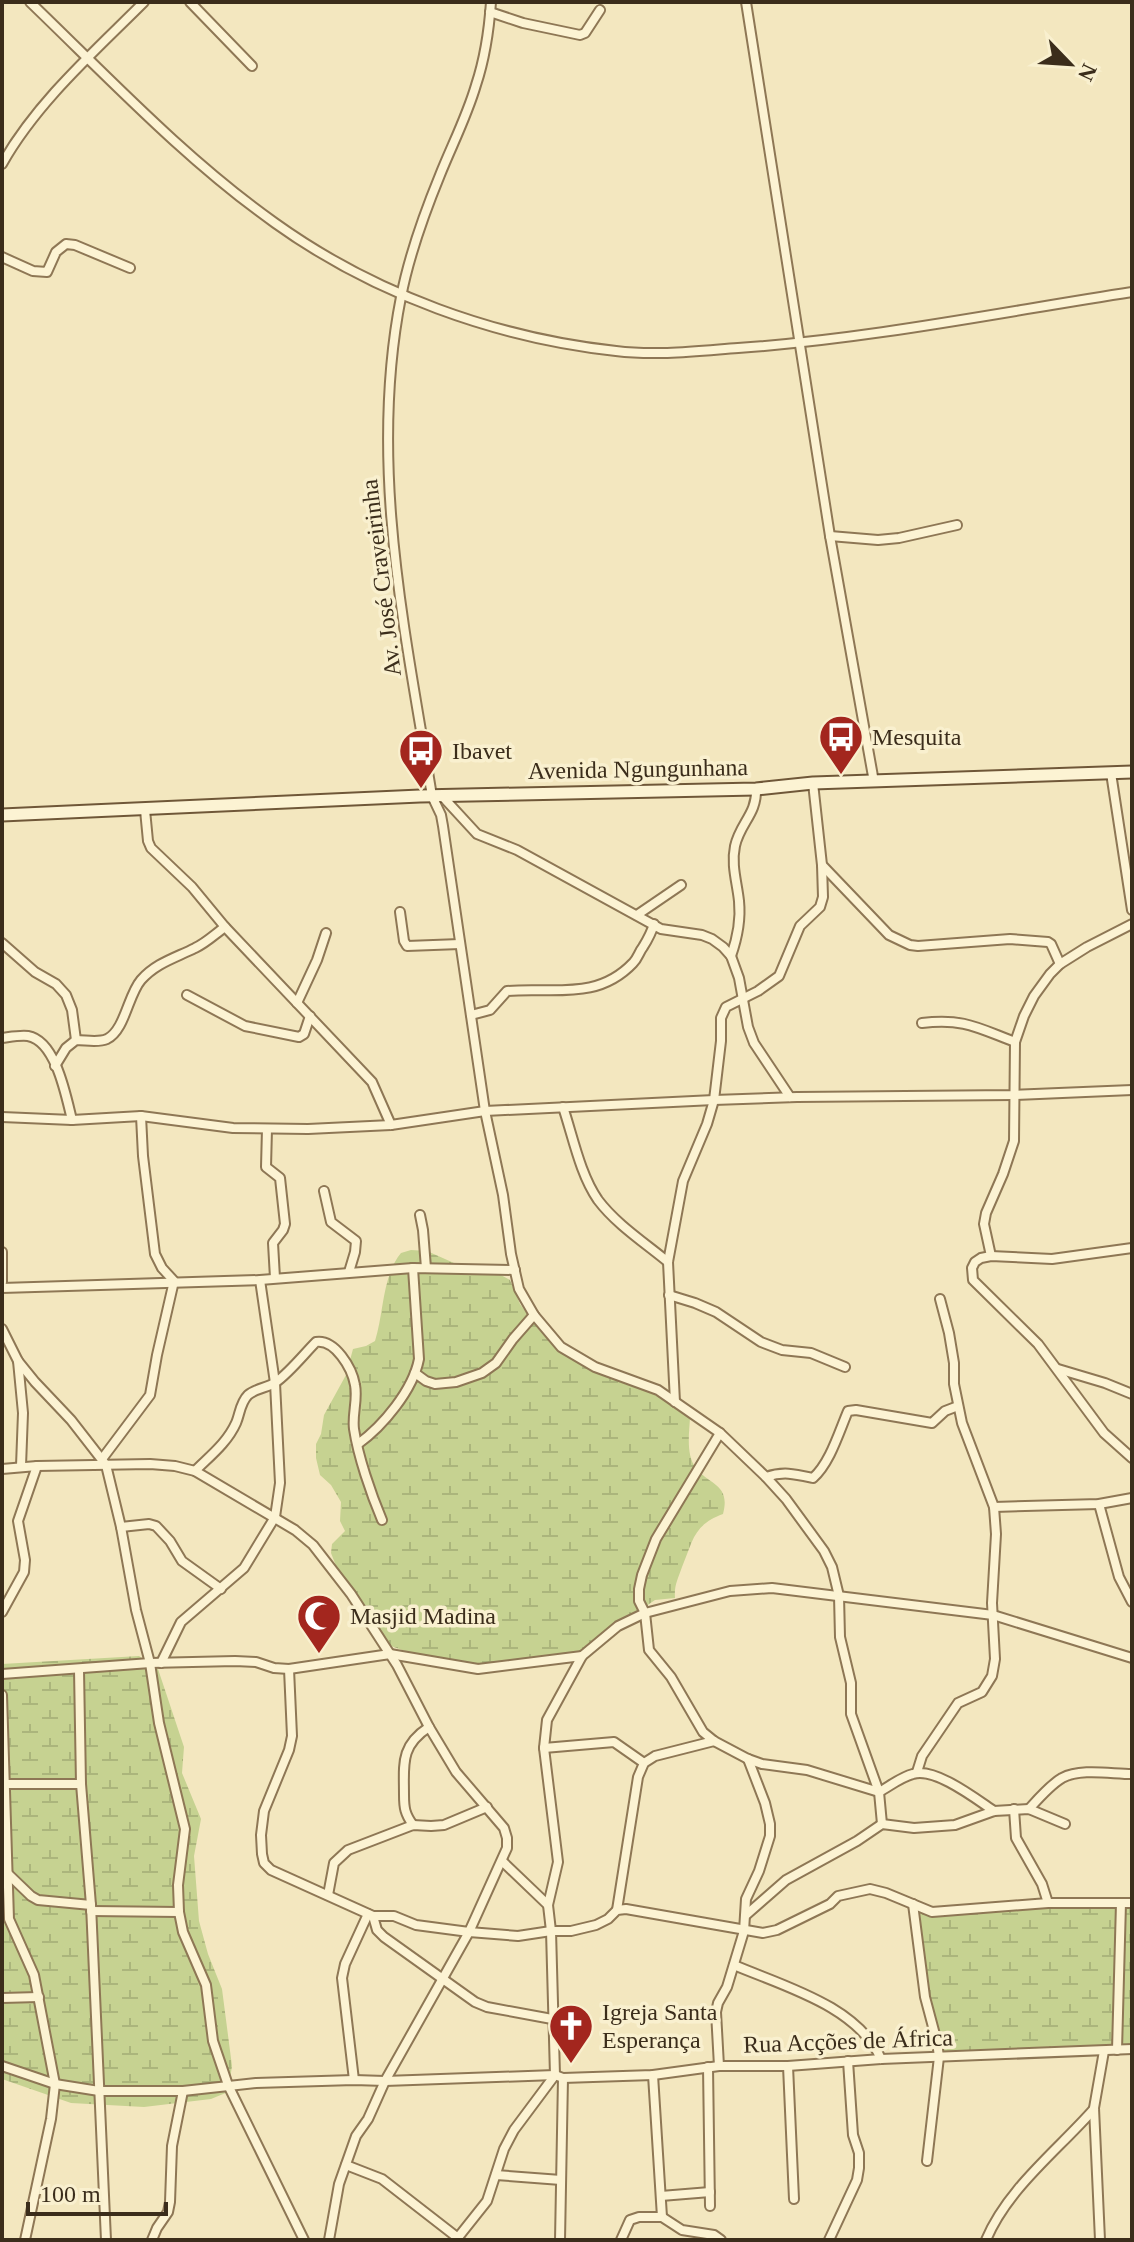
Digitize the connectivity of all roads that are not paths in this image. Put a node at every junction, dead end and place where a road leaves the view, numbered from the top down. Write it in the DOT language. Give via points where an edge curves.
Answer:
graph roads {
  1 [pos="30,2"];
  2 [pos="144,2"];
  3 [pos="190,2"];
  4 [pos="491,2"];
  5 [pos="746,2"];
  6 [pos="600,10"];
  7 [pos="490,12"];
  8 [pos="88,58"];
  9 [pos="252,66"];
  10 [pos="2,164"];
  11 [pos="2,257"];
  12 [pos="130,268"];
  13 [pos="1132,292"];
  14 [pos="401,294"];
  15 [pos="801,344"];
  16 [pos="957,525"];
  17 [pos="830,536"];
  18 [pos="1132,772"];
  19 [pos="1111,773"];
  20 [pos="874,782"];
  21 [pos="813,783"];
  22 [pos="756,789"];
  23 [pos="437,796"];
  24 [pos="145,810"];
  25 [pos="2,815"];
  26 [pos="822,865"];
  27 [pos="681,885"];
  28 [pos="1132,910"];
  29 [pos="400,912"];
  30 [pos="637,915"];
  31 [pos="654,924"];
  32 [pos="1132,924"];
  33 [pos="225,927"];
  34 [pos="326,933"];
  35 [pos="2,943"];
  36 [pos="460,944"];
  37 [pos="731,956"];
  38 [pos="1060,964"];
  39 [pos="187,995"];
  40 [pos="743,998"];
  41 [pos="297,1003"];
  42 [pos="471,1015"];
  43 [pos="310,1016"];
  44 [pos="922,1023"];
  45 [pos="2,1038"];
  46 [pos="76,1040"];
  47 [pos="1015,1042"];
  48 [pos="55,1066"];
  49 [pos="1132,1090"];
  50 [pos="1013,1095"];
  51 [pos="790,1097"];
  52 [pos="714,1100"];
  53 [pos="563,1107"];
  54 [pos="485,1111"];
  55 [pos="141,1116"];
  56 [pos="2,1117"];
  57 [pos="72,1120"];
  58 [pos="391,1125"];
  59 [pos="267,1129"];
  60 [pos="324,1191"];
  61 [pos="420,1215"];
  62 [pos="1132,1248"];
  63 [pos="2,1252"];
  64 [pos="991,1256"];
  65 [pos="668,1262"];
  66 [pos="413,1268"];
  67 [pos="426,1268"];
  68 [pos="515,1270"];
  69 [pos="349,1272"];
  70 [pos="275,1278"];
  71 [pos="260,1280"];
  72 [pos="174,1281"];
  73 [pos="2,1285"];
  74 [pos="669,1295"];
  75 [pos="940,1299"];
  76 [pos="534,1315"];
  77 [pos="2,1329"];
  78 [pos="18,1361"];
  79 [pos="845,1367"];
  80 [pos="1057,1369"];
  81 [pos="415,1373"];
  82 [pos="275,1383"];
  83 [pos="1132,1394"];
  84 [pos="675,1402"];
  85 [pos="958,1406"];
  86 [pos="720,1433"];
  87 [pos="358,1444"];
  88 [pos="1132,1458"];
  89 [pos="104,1462"];
  90 [pos="21,1466"];
  91 [pos="37,1466"];
  92 [pos="2,1469"];
  93 [pos="195,1471"];
  94 [pos="766,1477"];
  95 [pos="1132,1498"];
  96 [pos="1099,1504"];
  97 [pos="994,1507"];
  98 [pos="275,1517"];
  99 [pos="382,1520"];
  100 [pos="121,1527"];
  101 [pos="221,1589"];
  102 [pos="839,1596"];
  103 [pos="1132,1602"];
  104 [pos="2,1612"];
  105 [pos="645,1613"];
  106 [pos="993,1615"];
  107 [pos="390,1654"];
  108 [pos="582,1656"];
  109 [pos="1132,1658"];
  110 [pos="150,1663"];
  111 [pos="161,1663"];
  112 [pos="289,1669"];
  113 [pos="79,1670"];
  114 [pos="2,1674"];
  115 [pos="2,1695"];
  116 [pos="3,1717"];
  117 [pos="429,1727"];
  118 [pos="714,1741"];
  119 [pos="544,1748"];
  120 [pos="748,1759"];
  121 [pos="644,1763"];
  122 [pos="917,1772"];
  123 [pos="1132,1774"];
  124 [pos="3,1784"];
  125 [pos="81,1784"];
  126 [pos="879,1792"];
  127 [pos="487,1807"];
  128 [pos="1014,1809"];
  129 [pos="1029,1809"];
  130 [pos="994,1811"];
  131 [pos="882,1824"];
  132 [pos="1065,1824"];
  133 [pos="413,1825"];
  134 [pos="502,1861"];
  135 [pos="5,1871"];
  136 [pos="328,1895"];
  137 [pos="1048,1903"];
  138 [pos="1121,1903"];
  139 [pos="1132,1903"];
  140 [pos="913,1904"];
  141 [pos="548,1905"];
  142 [pos="91,1908"];
  143 [pos="617,1910"];
  144 [pos="179,1912"];
  145 [pos="370,1915"];
  146 [pos="746,1915"];
  147 [pos="6,1920"];
  148 [pos="551,1931"];
  149 [pos="744,1931"];
  150 [pos="469,1932"];
  151 [pos="734,1965"];
  152 [pos="443,1978"];
  153 [pos="39,1997"];
  154 [pos="2,1998"];
  155 [pos="552,2019"];
  156 [pos="1132,2049"];
  157 [pos="1117,2050"];
  158 [pos="1104,2051"];
  159 [pos="939,2057"];
  160 [pos="881,2059"];
  161 [pos="848,2061"];
  162 [pos="2,2066"];
  163 [pos="719,2066"];
  164 [pos="788,2066"];
  165 [pos="708,2067"];
  166 [pos="653,2075"];
  167 [pos="559,2076"];
  168 [pos="354,2080"];
  169 [pos="385,2081"];
  170 [pos="55,2084"];
  171 [pos="228,2085"];
  172 [pos="99,2091"];
  173 [pos="183,2091"];
  174 [pos="1094,2108"];
  175 [pos="927,2161"];
  176 [pos="346,2165"];
  177 [pos="496,2175"];
  178 [pos="561,2180"];
  179 [pos="710,2192"];
  180 [pos="661,2196"];
  181 [pos="794,2199"];
  182 [pos="710,2206"];
  183 [pos="662,2217"];
  184 [pos="682,2230"];
  185 [pos="457,2239"];
  186 [pos="558,2239"];
  187 [pos="25,2240"];
  188 [pos="106,2240"];
  189 [pos="152,2240"];
  190 [pos="304,2240"];
  191 [pos="329,2240"];
  192 [pos="621,2240"];
  193 [pos="680,2240"];
  194 [pos="721,2240"];
  195 [pos="829,2240"];
  196 [pos="986,2240"];
  197 [pos="1100,2240"];
  1 -- 8 [label="street"];
  2 -- 8 [label="street"];
  3 -- 9 [label="street"];
  4 -- 7 [label="street, Av. José Craveirinha"];
  5 -- 15 [label="street"];
  6 -- 7 [label="street" via="580,35"];
  7 -- 14 [label="street, Av. José Craveirinha" via="476,85 425,214"];
  8 -- 10 [label="street" via="38,112"];
  8 -- 14 [label="street" via="242,200 317,250"];
  11 -- 12 [label="street" via="47,272 66,244"];
  13 -- 15 [label="street"];
  14 -- 15 [label="street" via="495,328 618,352"];
  14 -- 23 [label="street, Av. José Craveirinha" via="390,374 389,497 400,601"];
  15 -- 17 [label="street"];
  16 -- 17 [label="street" via="878,540"];
  17 -- 20 [label="street"];
  18 -- 19 [label="street, Avenida Ngungunhana"];
  19 -- 20 [label="street, Avenida Ngungunhana"];
  19 -- 28 [label="street"];
  20 -- 21 [label="street, Avenida Ngungunhana"];
  21 -- 22 [label="street, Avenida Ngungunhana"];
  21 -- 26 [label="street"];
  22 -- 23 [label="street, Avenida Ngungunhana"];
  22 -- 37 [label="street" via="756,802 735,844 739,922"];
  23 -- 24 [label="street, Avenida Ngungunhana"];
  23 -- 30 [label="street" via="477,834"];
  23 -- 36 [label="street, Av. José Craveirinha"];
  24 -- 25 [label="street, Avenida Ngungunhana"];
  24 -- 33 [label="street" via="151,848"];
  26 -- 38 [label="street" via="889,935 910,945 1040,941 1051,944"];
  26 -- 40 [label="street" via="820,907 800,926 783,970"];
  27 -- 30 [label="street"];
  29 -- 36 [label="street" via="407,946"];
  30 -- 31 [label="street"];
  31 -- 37 [label="street" via="712,939"];
  31 -- 42 [label="street" via="633,964 607,983 589,989 507,991 490,1010"];
  32 -- 38 [label="street"];
  33 -- 41 [label="street"];
  33 -- 46 [label="street" via="198,947 158,964 142,979 117,1031 107,1039"];
  34 -- 41 [label="street"];
  35 -- 46 [label="street" via="66,995"];
  36 -- 42 [label="street, Av. José Craveirinha"];
  37 -- 40 [label="street"];
  38 -- 47 [label="street" via="1034,996"];
  39 -- 43 [label="street" via="245,1026 299,1037"];
  40 -- 51 [label="street" via="754,1043"];
  40 -- 52 [label="street" via="726,1007 721,1018"];
  41 -- 43 [label="street"];
  42 -- 54 [label="street, Av. José Craveirinha"];
  43 -- 58 [label="street" via="372,1082"];
  44 -- 47 [label="street" via="965,1023"];
  45 -- 48 [label="street" via="36,1039 46,1046"];
  46 -- 48 [label="street"];
  47 -- 50 [label="street"];
  48 -- 57 [label="street"];
  49 -- 50 [label="street"];
  50 -- 51 [label="street"];
  50 -- 64 [label="street" via="1014,1141 984,1224"];
  51 -- 52 [label="street"];
  52 -- 53 [label="street"];
  52 -- 65 [label="street" via="683,1181"];
  53 -- 54 [label="street"];
  53 -- 65 [label="street" via="600,1202"];
  54 -- 58 [label="street"];
  54 -- 68 [label="street, Av. José Craveirinha"];
  55 -- 57 [label="street"];
  55 -- 59 [label="street"];
  55 -- 72 [label="street" via="155,1254"];
  56 -- 57 [label="street"];
  58 -- 59 [label="street"];
  59 -- 70 [label="street" via="266,1167 280,1178 285,1224 273,1243"];
  60 -- 69 [label="street" via="331,1222 356,1241"];
  61 -- 67 [label="street"];
  62 -- 64 [label="street" via="1052,1259"];
  63 -- 73 [label="street"];
  64 -- 80 [label="street" via="975,1262 973,1280"];
  65 -- 74 [label="street"];
  66 -- 67 [label="street"];
  66 -- 69 [label="street"];
  66 -- 81 [label="street" via="419,1359"];
  67 -- 68 [label="street"];
  68 -- 76 [label="street, Av. José Craveirinha"];
  69 -- 70 [label="street"];
  70 -- 71 [label="street"];
  71 -- 72 [label="street"];
  71 -- 82 [label="street"];
  72 -- 73 [label="street"];
  72 -- 89 [label="street" via="150,1395"];
  74 -- 79 [label="street" via="716,1312 761,1342"];
  74 -- 84 [label="street"];
  75 -- 85 [label="street"];
  76 -- 81 [label="street" via="482,1373 435,1384"];
  76 -- 84 [label="street, Av. José Craveirinha" via="561,1347 583,1362 642,1383"];
  77 -- 78 [label="street"];
  78 -- 89 [label="street"];
  78 -- 90 [label="street"];
  80 -- 83 [label="street"];
  80 -- 88 [label="street" via="1104,1433"];
  81 -- 87 [label="street" via="376,1431"];
  82 -- 87 [label="street" via="316,1342 331,1344 355,1384"];
  82 -- 93 [label="street" via="249,1394 229,1435"];
  82 -- 98 [label="street" via="280,1483"];
  84 -- 86 [label="street, Av. José Craveirinha"];
  85 -- 94 [label="street" via="932,1423 848,1411 813,1478 789,1473"];
  85 -- 97 [label="street"];
  86 -- 94 [label="street, Av. José Craveirinha"];
  86 -- 105 [label="street" via="656,1539 639,1589"];
  87 -- 99 [label="street"];
  89 -- 91 [label="street"];
  89 -- 93 [label="street"];
  89 -- 100 [label="street"];
  90 -- 91 [label="street"];
  90 -- 92 [label="street"];
  91 -- 104 [label="street" via="18,1521 24,1572"];
  93 -- 98 [label="street"];
  94 -- 102 [label="street, Av. José Craveirinha" via="824,1551"];
  95 -- 96 [label="street"];
  96 -- 97 [label="street"];
  96 -- 103 [label="street"];
  97 -- 106 [label="street"];
  98 -- 101 [label="street" via="244,1568"];
  98 -- 107 [label="street" via="331,1566"];
  100 -- 101 [label="street" via="156,1526 182,1561"];
  100 -- 110 [label="street"];
  101 -- 111 [label="street" via="181,1622"];
  102 -- 105 [label="street" via="772,1588 730,1591"];
  102 -- 106 [label="street"];
  102 -- 126 [label="street, Av. José Craveirinha" via="851,1714"];
  105 -- 108 [label="street" via="618,1626"];
  105 -- 118 [label="street" via="649,1650"];
  106 -- 109 [label="street"];
  106 -- 122 [label="street" via="992,1676 982,1692 958,1703"];
  107 -- 108 [label="street" via="478,1669"];
  107 -- 112 [label="street"];
  107 -- 117 [label="street"];
  108 -- 119 [label="street" via="547,1720"];
  110 -- 111 [label="street"];
  110 -- 113 [label="street"];
  110 -- 144 [label="street" via="185,1829"];
  111 -- 112 [label="street" via="249,1661"];
  112 -- 136 [label="street" via="292,1736 264,1811 262,1854 271,1870"];
  113 -- 114 [label="street"];
  113 -- 125 [label="street"];
  115 -- 116 [label="street"];
  116 -- 124 [label="street"];
  117 -- 127 [label="street" via="463,1782"];
  117 -- 133 [label="street" via="411,1742 403,1769 404,1810"];
  118 -- 120 [label="street"];
  118 -- 121 [label="street"];
  119 -- 121 [label="street" via="614,1742"];
  119 -- 141 [label="street" via="558,1862"];
  120 -- 126 [label="street"];
  120 -- 146 [label="street" via="765,1803 770,1836 746,1899"];
  121 -- 143 [label="street"];
  122 -- 126 [label="street"];
  122 -- 130 [label="street" via="958,1787"];
  123 -- 129 [label="street" via="1069,1776"];
  124 -- 125 [label="street"];
  124 -- 135 [label="street"];
  125 -- 142 [label="street"];
  126 -- 131 [label="street, Av. José Craveirinha"];
  127 -- 133 [label="street" via="444,1825"];
  127 -- 134 [label="street" via="507,1838"];
  128 -- 129 [label="street"];
  128 -- 130 [label="street"];
  128 -- 137 [label="street" via="1016,1838"];
  129 -- 132 [label="street"];
  130 -- 131 [label="street" via="955,1825"];
  131 -- 146 [label="street" via="786,1880"];
  133 -- 136 [label="street" via="340,1856 331,1869"];
  134 -- 141 [label="street"];
  134 -- 150 [label="street"];
  135 -- 142 [label="street" via="38,1900"];
  135 -- 147 [label="street"];
  136 -- 145 [label="street"];
  137 -- 138 [label="street"];
  137 -- 140 [label="street" via="932,1912"];
  138 -- 139 [label="street"];
  138 -- 157 [label="street"];
  140 -- 149 [label="street" via="870,1889 838,1896 777,1930"];
  140 -- 159 [label="street"];
  141 -- 148 [label="street"];
  142 -- 144 [label="street"];
  142 -- 172 [label="street"];
  143 -- 148 [label="street" via="596,1925"];
  143 -- 149 [label="street"];
  144 -- 171 [label="street" via="206,1985 213,2041"];
  145 -- 150 [label="street"];
  145 -- 152 [label="street" via="384,1937"];
  145 -- 168 [label="street" via="342,1978"];
  146 -- 149 [label="street"];
  147 -- 153 [label="street" via="34,1975"];
  148 -- 150 [label="street" via="518,1936"];
  148 -- 155 [label="street"];
  149 -- 151 [label="street"];
  150 -- 152 [label="street"];
  151 -- 160 [label="street" via="837,2011 867,2035"];
  151 -- 163 [label="street" via="716,2012"];
  152 -- 155 [label="street" via="487,2007"];
  152 -- 169 [label="street"];
  153 -- 154 [label="street"];
  153 -- 170 [label="street"];
  155 -- 167 [label="street"];
  156 -- 157 [label="street, Rua Acções de África"];
  157 -- 158 [label="street, Rua Acções de África"];
  158 -- 159 [label="street, Rua Acções de África"];
  158 -- 174 [label="street"];
  159 -- 160 [label="street, Rua Acções de África"];
  159 -- 175 [label="street"];
  160 -- 161 [label="street, Rua Acções de África"];
  161 -- 164 [label="street, Rua Acções de África"];
  161 -- 195 [label="street" via="859,2168"];
  162 -- 170 [label="street, Rua Acções de África"];
  163 -- 164 [label="street, Rua Acções de África"];
  163 -- 165 [label="street, Rua Acções de África"];
  164 -- 181 [label="street"];
  165 -- 166 [label="street, Rua Acções de África"];
  165 -- 179 [label="street"];
  166 -- 167 [label="street, Rua Acções de África"];
  166 -- 180 [label="street"];
  167 -- 169 [label="street, Rua Acções de África"];
  167 -- 177 [label="street" via="514,2130"];
  167 -- 178 [label="street"];
  168 -- 169 [label="street, Rua Acções de África"];
  168 -- 171 [label="street, Rua Acções de África"];
  169 -- 176 [label="street"];
  170 -- 172 [label="street, Rua Acções de África"];
  170 -- 187 [label="street"];
  171 -- 173 [label="street, Rua Acções de África"];
  171 -- 190 [label="street"];
  172 -- 173 [label="street, Rua Acções de África"];
  172 -- 188 [label="street"];
  173 -- 189 [label="street" via="172,2146 168,2212"];
  174 -- 196 [label="street" via="1014,2194"];
  174 -- 197 [label="street"];
  176 -- 185 [label="street" via="382,2179"];
  176 -- 191 [label="street"];
  177 -- 178 [label="street"];
  177 -- 185 [label="street" via="487,2201"];
  178 -- 186 [label="street"];
  179 -- 180 [label="street"];
  179 -- 182 [label="street"];
  180 -- 183 [label="street"];
  183 -- 184 [label="street"];
  183 -- 192 [label="street" via="630,2220"];
  184 -- 193 [label="street"];
  184 -- 194 [label="street"];
}
